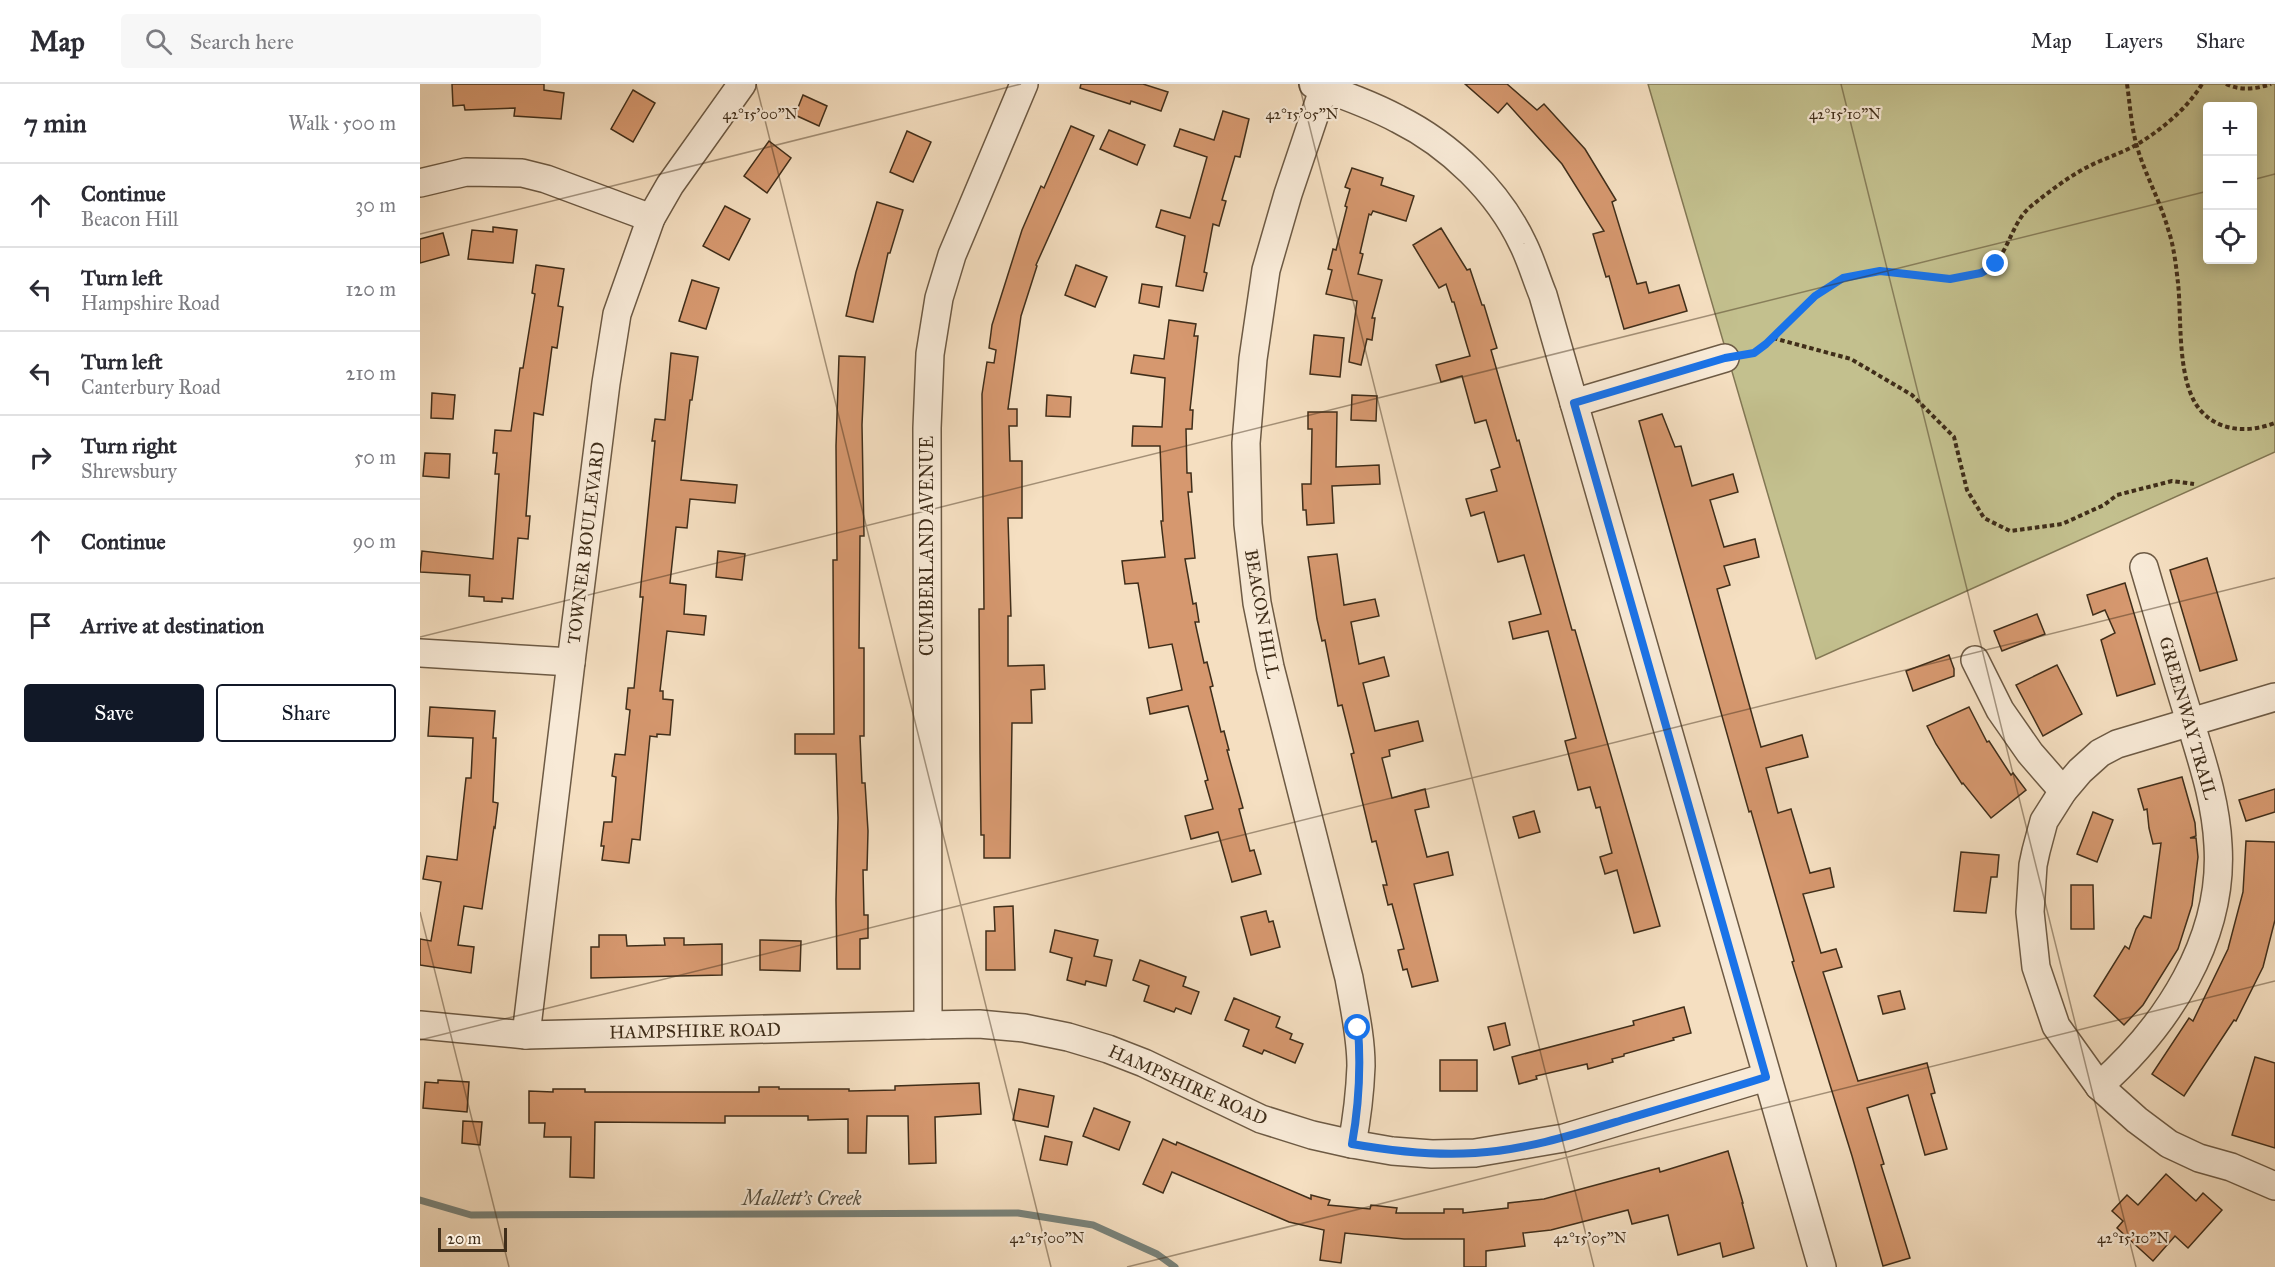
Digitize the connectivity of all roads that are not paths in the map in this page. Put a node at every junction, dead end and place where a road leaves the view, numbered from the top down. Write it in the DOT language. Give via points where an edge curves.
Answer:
graph roads {
  1 [pos="742,84"];
  2 [pos="1024,84"];
  3 [pos="1320,85"];
  4 [pos="420,183"];
  5 [pos="651,218"];
  6 [pos="1725,358"];
  7 [pos="1574,403"];
  8 [pos="2144,567"];
  9 [pos="420,653"];
  10 [pos="1975,660"];
  11 [pos="571,662"];
  12 [pos="2275,697"];
  13 [pos="2190,721"];
  14 [pos="2063,791"];
  15 [pos="420,1024"];
  16 [pos="928,1025"];
  17 [pos="526,1035"];
  18 [pos="1766,1077"];
  19 [pos="2099,1086"];
  20 [pos="1352,1144"];
  21 [pos="2275,1186"];
  22 [pos="1822,1267"];
  1 -- 5 [label="street, TOWNER BOULEVARD" via="670,184"];
  2 -- 16 [label="street, CUMBERLAND AVENUE" via="952,255 939,298 930,354"];
  3 -- 7 [label="street" via="1398,119 1433,140 1497,201 1522,243 1543,295"];
  3 -- 20 [label="street, BEACON HILL" via="1266,270 1248,419 1248,524 1257,603 1270,667 1356,1018 1361,1064"];
  4 -- 5 [label="street" via="466,172 522,173"];
  5 -- 11 [label="street, TOWNER BOULEVARD" via="617,314"];
  6 -- 7 [label="street"];
  7 -- 18 [label="street"];
  8 -- 13 [label="street, GREENWAY TRAIL"];
  9 -- 11 [label="street"];
  10 -- 14 [label="street" via="2000,710"];
  11 -- 17 [label="street, TOWNER BOULEVARD"];
  12 -- 13 [label="street"];
  13 -- 14 [label="street" via="2100,753"];
  13 -- 19 [label="street, GREENWAY TRAIL" via="2212,794 2219,846 2216,895 2204,941 2186,981 2154,1028"];
  14 -- 19 [label="street" via="2044,821 2033,865 2030,912 2036,967 2056,1026"];
  15 -- 17 [label="street, HAMPSHIRE ROAD"];
  16 -- 17 [label="street, HAMPSHIRE ROAD"];
  16 -- 20 [label="street, HAMPSHIRE ROAD" via="979,1024 1068,1037 1144,1063 1262,1119"];
  18 -- 20 [label="street, HAMPSHIRE ROAD" via="1563,1138 1520,1147 1432,1154"];
  18 -- 22 [label="street"];
  19 -- 21 [label="street" via="2169,1144"];
}
